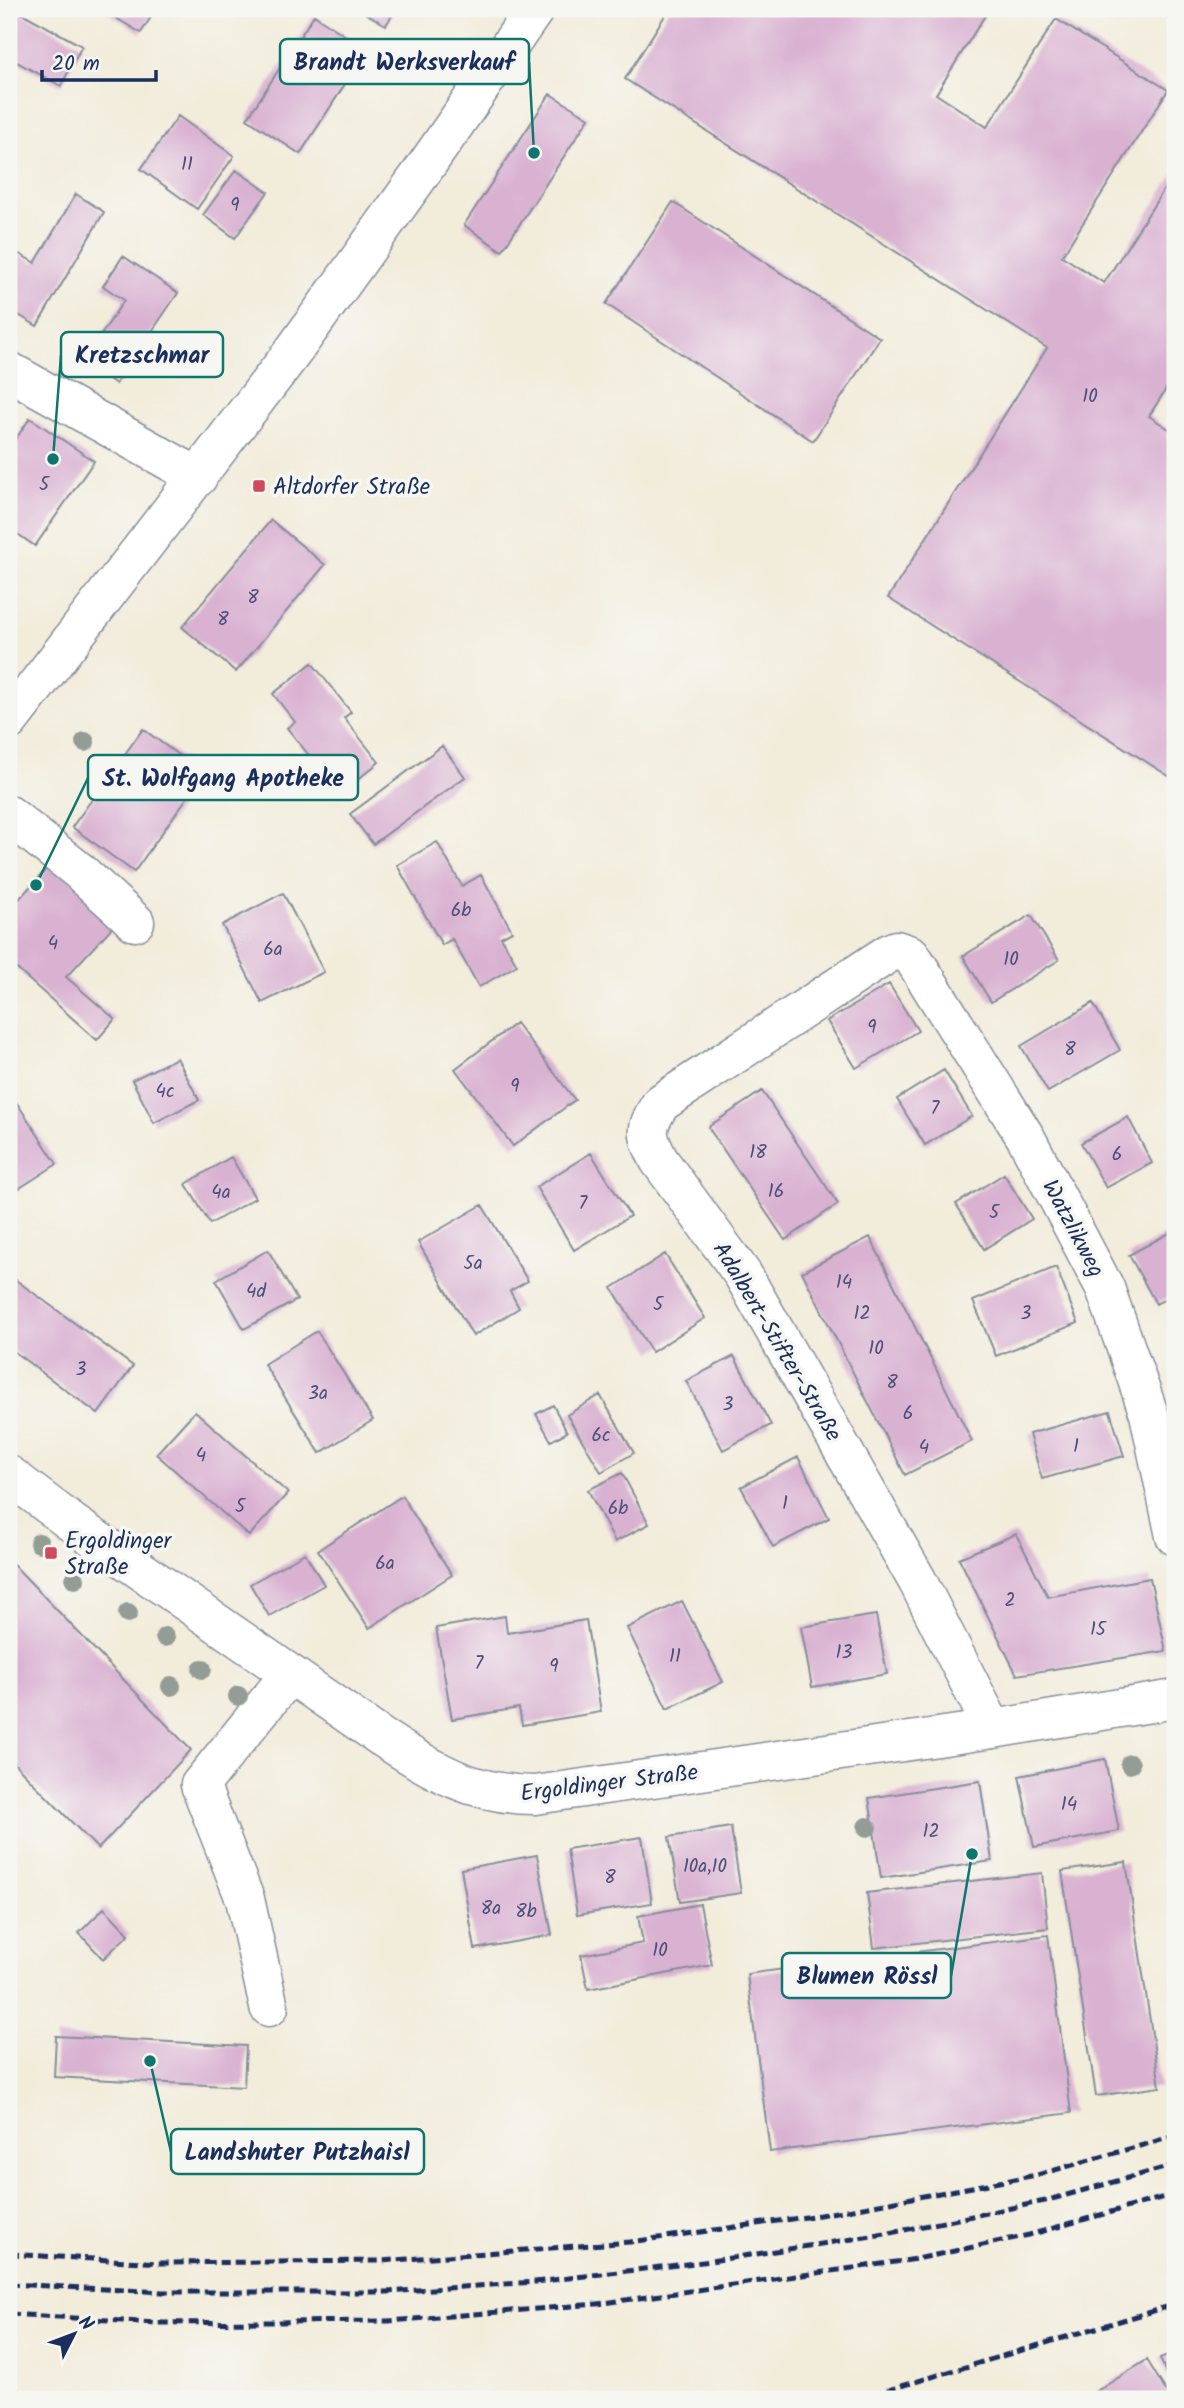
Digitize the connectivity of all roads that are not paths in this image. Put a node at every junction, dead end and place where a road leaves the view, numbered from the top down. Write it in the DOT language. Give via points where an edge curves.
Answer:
graph roads {
  1 [pos="535,9"];
  2 [pos="9,371"];
  3 [pos="198,477"];
  4 [pos="9,721"];
  5 [pos="9,815"];
  6 [pos="135,922"];
  7 [pos="904,951"];
  8 [pos="9,1475"];
  9 [pos="1175,1536"];
  10 [pos="290,1674"];
  11 [pos="1175,1699"];
  12 [pos="993,1728"];
  13 [pos="269,2007"];
  1 -- 3 [label="main road" via="324,309"];
  2 -- 3 [label="main road"];
  3 -- 4 [label="main road"];
  5 -- 6 [label="main road"];
  7 -- 9 [label="main road, Watzlikweg" via="917,963 1026,1138 1105,1288 1149,1414"];
  7 -- 12 [label="main road, Adalbert-Stifter-Straße" via="889,953 661,1103 649,1122 649,1141 743,1275 918,1580"];
  8 -- 10 [label="main road, Ergoldinger Straße"];
  10 -- 12 [label="main road, Ergoldinger Straße" via="424,1765 461,1783 512,1795"];
  10 -- 13 [label="main road" via="200,1785 245,1899"];
  11 -- 12 [label="main road, Ergoldinger Straße"];
}
